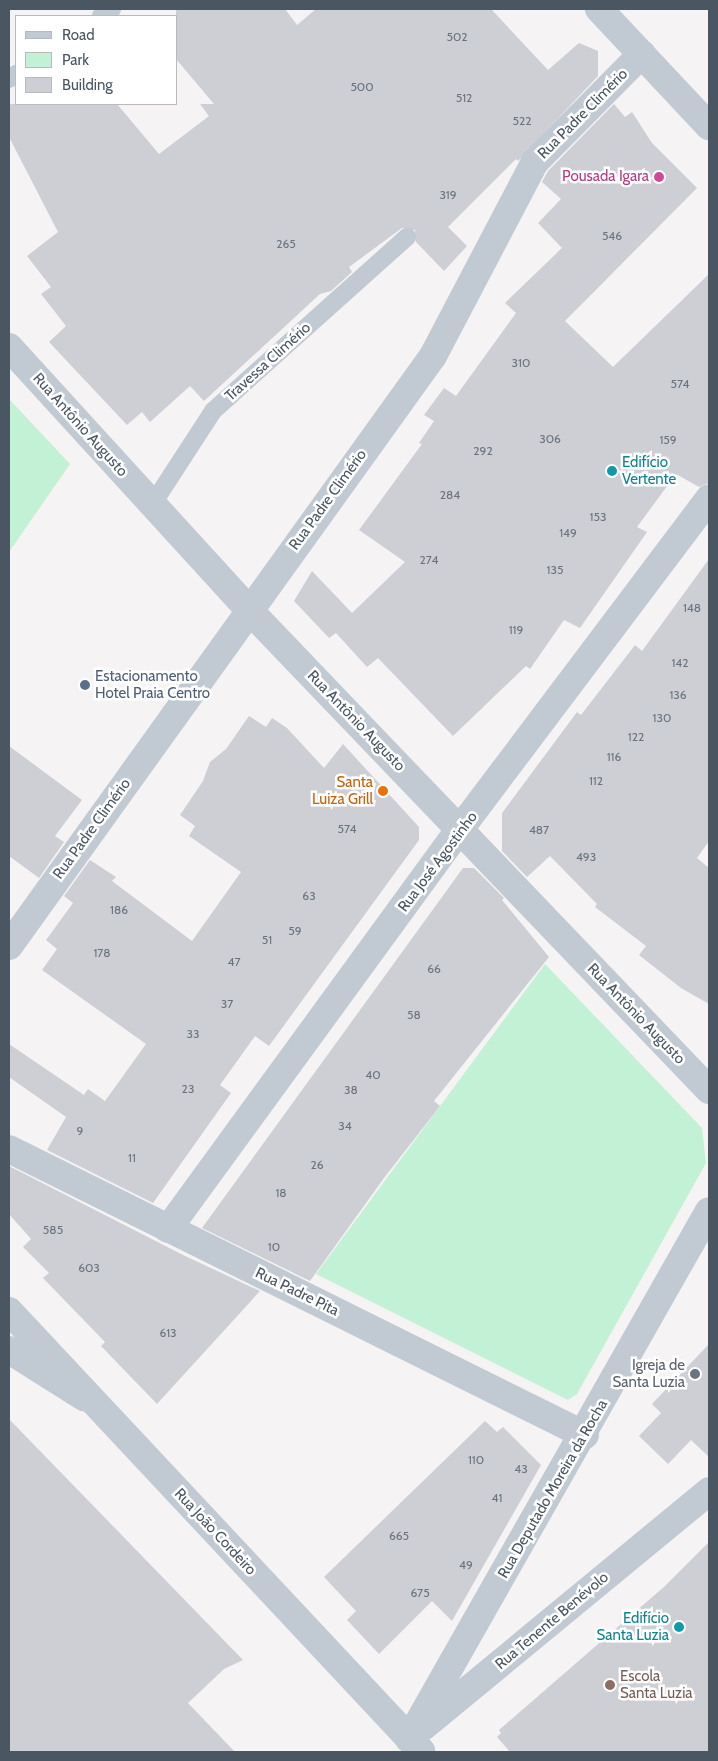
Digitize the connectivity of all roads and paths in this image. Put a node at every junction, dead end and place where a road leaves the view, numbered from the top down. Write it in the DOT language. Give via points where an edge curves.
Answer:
graph roads {
  1 [pos="599,9"];
  2 [pos="642,54"];
  3 [pos="709,126"];
  4 [pos="406,237"];
  5 [pos="9,347"];
  6 [pos="709,498"];
  7 [pos="152,505"];
  8 [pos="249,610"];
  9 [pos="460,829"];
  10 [pos="9,946"];
  11 [pos="709,1090"];
  12 [pos="9,1149"];
  13 [pos="709,1211"];
  14 [pos="168,1229"];
  15 [pos="9,1311"];
  16 [pos="9,1350"];
  17 [pos="92,1402"];
  18 [pos="585,1435"];
  19 [pos="709,1491"];
  20 [pos="409,1748"];
  1 -- 2 [label="street"];
  2 -- 3 [label="street"];
  2 -- 8 [label="street, Rua Padre Climério" via="535,162 433,356"];
  4 -- 7 [label="lane, Travessa Climério" via="213,411"];
  5 -- 7 [label="street, Rua Antônio Augusto"];
  6 -- 9 [label="street, Rua José Agostinho"];
  7 -- 8 [label="street, Rua Antônio Augusto"];
  8 -- 9 [label="street, Rua Antônio Augusto"];
  8 -- 10 [label="street, Rua Padre Climério"];
  9 -- 11 [label="street, Rua Antônio Augusto"];
  9 -- 14 [label="street, Rua José Agostinho"];
  12 -- 14 [label="street, Rua Padre Pita"];
  13 -- 18 [label="street, Rua Deputado Moreira da Rocha"];
  14 -- 18 [label="street, Rua Padre Pita"];
  15 -- 17 [label="street, Rua João Cordeiro"];
  16 -- 17 [label="street"];
  17 -- 20 [label="street, Rua João Cordeiro"];
  18 -- 20 [label="street, Rua Deputado Moreira da Rocha"];
  19 -- 20 [label="street, Rua Tenente Benévolo"];
}
